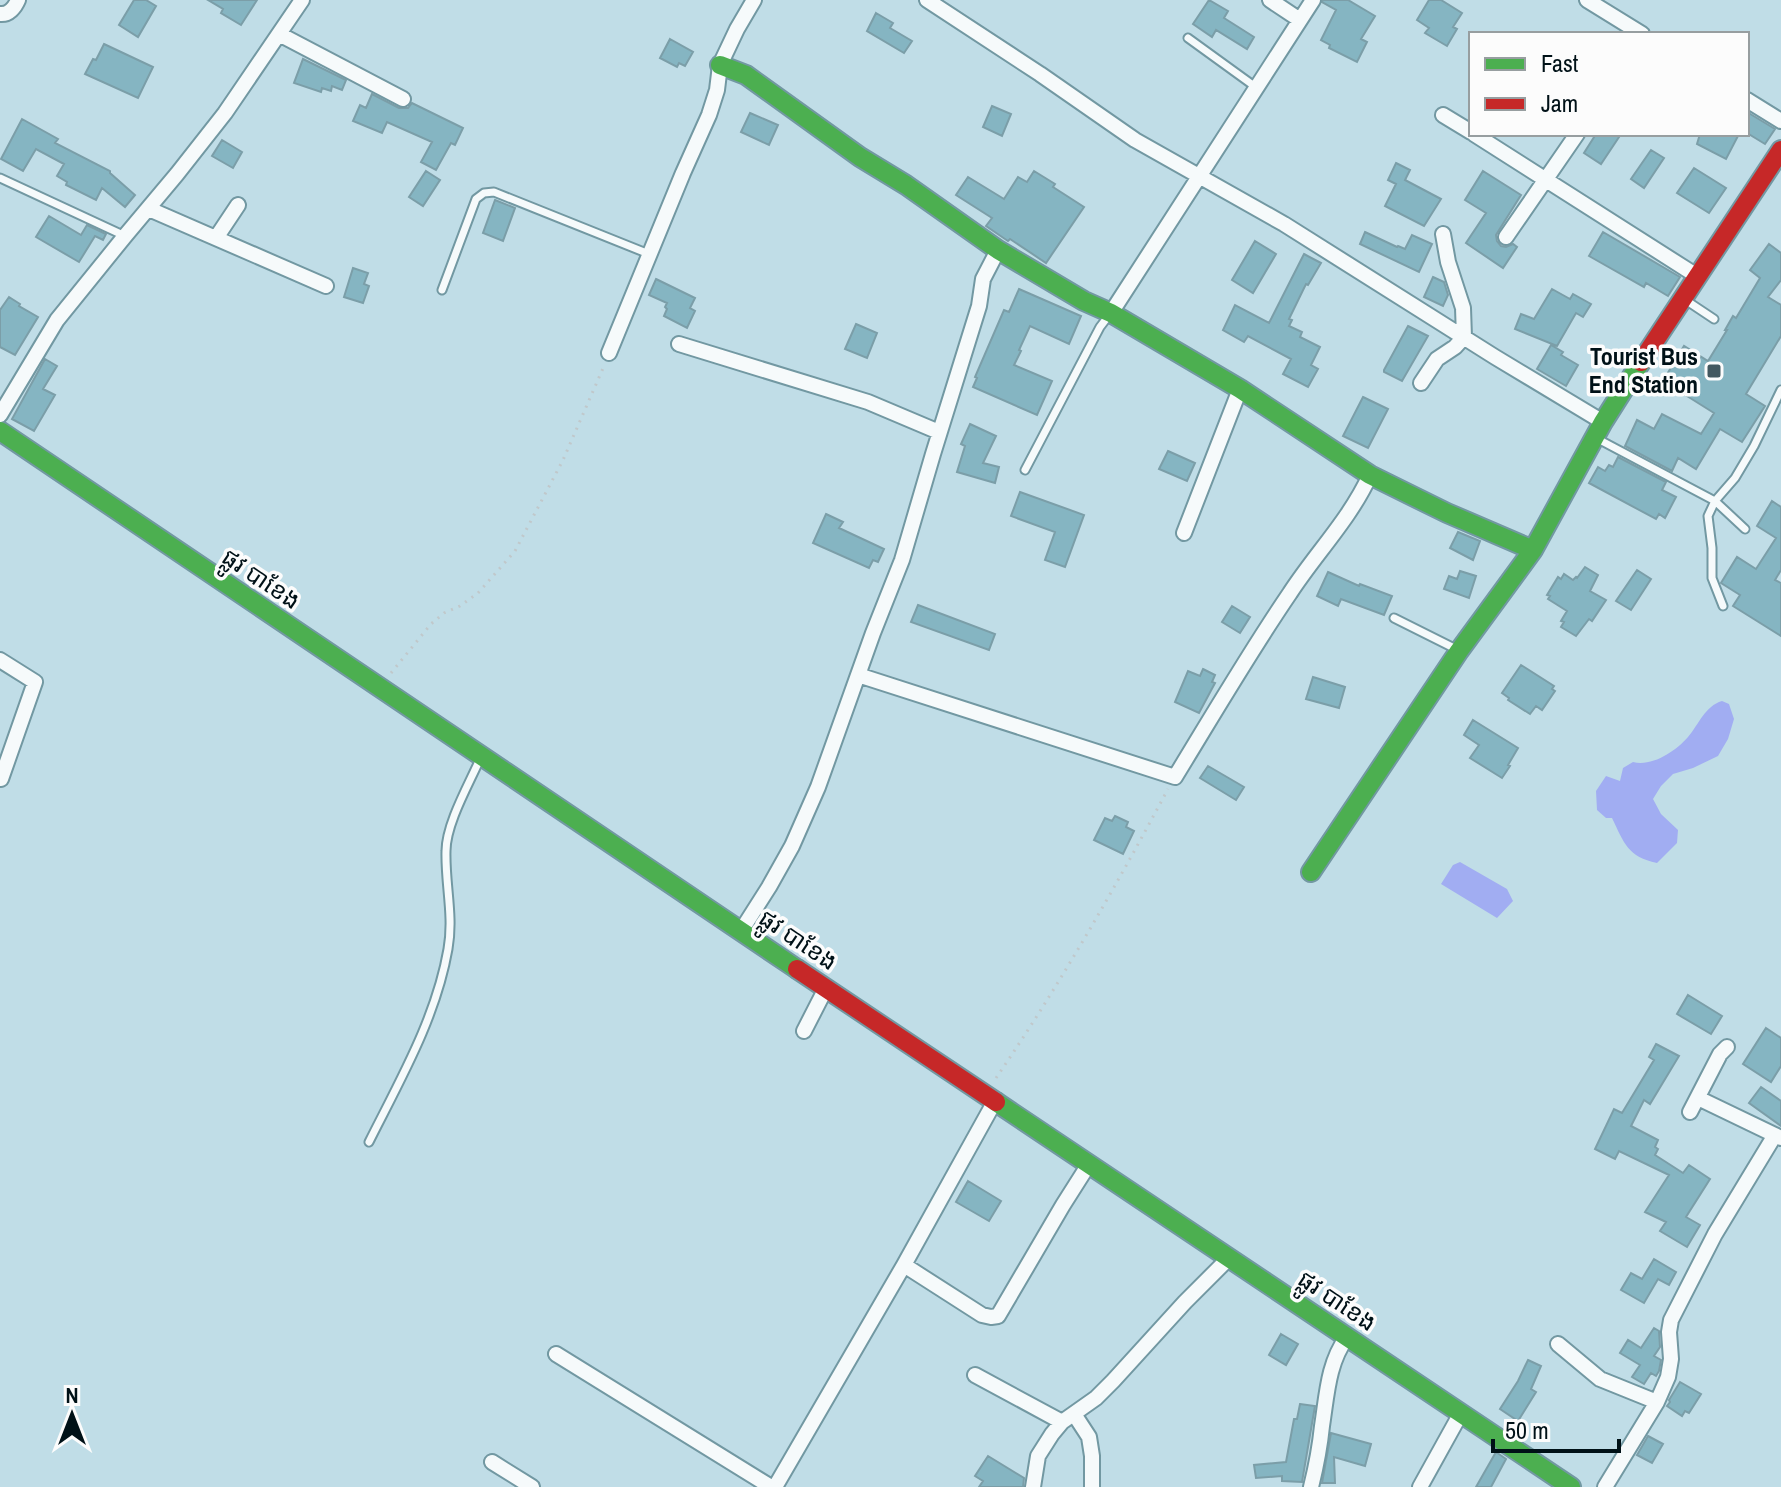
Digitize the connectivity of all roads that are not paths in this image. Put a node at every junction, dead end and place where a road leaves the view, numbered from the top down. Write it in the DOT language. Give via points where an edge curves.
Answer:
graph roads {
  1 [pos="18,0"];
  2 [pos="302,0"];
  3 [pos="754,0"];
  4 [pos="927,0"];
  5 [pos="1270,0"];
  6 [pos="1313,0"];
  7 [pos="1587,0"];
  8 [pos="0,14"];
  9 [pos="1300,20"];
  10 [pos="1639,32"];
  11 [pos="279,34"];
  12 [pos="1188,38"];
  13 [pos="720,65"];
  14 [pos="1257,88"];
  15 [pos="403,99"];
  16 [pos="1749,101"];
  17 [pos="1443,115"];
  18 [pos="1781,121"];
  19 [pos="1469,131"];
  20 [pos="1477,136"];
  21 [pos="1576,136"];
  22 [pos="1781,150"];
  23 [pos="1200,176"];
  24 [pos="0,178"];
  25 [pos="1545,178"];
  26 [pos="238,205"];
  27 [pos="149,209"];
  28 [pos="1443,234"];
  29 [pos="125,236"];
  30 [pos="1506,237"];
  31 [pos="216,238"];
  32 [pos="998,250"];
  33 [pos="651,255"];
  34 [pos="1697,276"];
  35 [pos="326,286"];
  36 [pos="442,290"];
  37 [pos="1682,298"];
  38 [pos="1111,313"];
  39 [pos="1714,319"];
  40 [pos="1464,337"];
  41 [pos="679,344"];
  42 [pos="609,353"];
  43 [pos="1421,383"];
  44 [pos="1240,389"];
  45 [pos="1781,390"];
  46 [pos="0,415"];
  47 [pos="1599,429"];
  48 [pos="0,431"];
  49 [pos="939,432"];
  50 [pos="1025,470"];
  51 [pos="1370,475"];
  52 [pos="1715,501"];
  53 [pos="1745,529"];
  54 [pos="1184,533"];
  55 [pos="1533,550"];
  56 [pos="1723,606"];
  57 [pos="1394,618"];
  58 [pos="1459,651"];
  59 [pos="0,660"];
  60 [pos="858,675"];
  61 [pos="481,757"];
  62 [pos="0,779"];
  63 [pos="1311,872"];
  64 [pos="741,931"];
  65 [pos="826,988"];
  66 [pos="804,1031"];
  67 [pos="1727,1047"];
  68 [pos="990,1098"];
  69 [pos="1698,1098"];
  70 [pos="1690,1112"];
  71 [pos="1778,1137"];
  72 [pos="369,1142"];
  73 [pos="1089,1164"];
  74 [pos="1229,1258"];
  75 [pos="904,1265"];
  76 [pos="1347,1337"];
  77 [pos="1558,1344"];
  78 [pos="556,1354"];
  79 [pos="975,1375"];
  80 [pos="1657,1402"];
  81 [pos="1461,1413"];
  82 [pos="1068,1418"];
  83 [pos="492,1462"];
  84 [pos="1548,1480"];
  85 [pos="532,1487"];
  86 [pos="773,1487"];
  87 [pos="1033,1487"];
  88 [pos="1092,1487"];
  89 [pos="1311,1487"];
  90 [pos="1420,1487"];
  91 [pos="1571,1487"];
  92 [pos="1605,1487"];
  1 -- 8 [label="street"];
  2 -- 11 [label="street"];
  3 -- 13 [label="street"];
  4 -- 23 [label="street" via="1135,140"];
  5 -- 9 [label="street"];
  6 -- 9 [label="street"];
  7 -- 10 [label="street"];
  9 -- 14 [label="street"];
  11 -- 15 [label="street"];
  11 -- 27 [label="street"];
  12 -- 14 [label="lane"];
  13 -- 32 [label="street" via="746,75"];
  13 -- 33 [label="street" via="714,103"];
  14 -- 23 [label="street"];
  16 -- 18 [label="street"];
  17 -- 19 [label="street"];
  20 -- 25 [label="street"];
  21 -- 25 [label="street"];
  22 -- 34 [label="street"];
  23 -- 38 [label="street"];
  23 -- 40 [label="street"];
  24 -- 29 [label="lane"];
  25 -- 30 [label="street"];
  25 -- 34 [label="street"];
  26 -- 31 [label="street"];
  27 -- 29 [label="street"];
  27 -- 31 [label="street"];
  28 -- 40 [label="street" via="1463,308"];
  29 -- 46 [label="street" via="57,320"];
  31 -- 35 [label="street"];
  32 -- 38 [label="street"];
  32 -- 49 [label="street" via="983,279"];
  33 -- 36 [label="lane" via="494,192 484,193 476,199"];
  33 -- 42 [label="street"];
  34 -- 37 [label="street"];
  37 -- 39 [label="lane"];
  37 -- 47 [label="street"];
  38 -- 44 [label="street"];
  38 -- 50 [label="lane"];
  40 -- 43 [label="street" via="1437,359"];
  40 -- 47 [label="street"];
  41 -- 49 [label="street" via="868,402"];
  44 -- 51 [label="street"];
  44 -- 54 [label="street"];
  45 -- 52 [label="lane" via="1735,478"];
  47 -- 52 [label="lane"];
  47 -- 55 [label="street"];
  48 -- 61 [label="street, ផ្លូវ បាខែង"];
  49 -- 60 [label="street" via="902,560"];
  51 -- 55 [label="street"];
  51 -- 60 [label="street" via="1269,624 1175,777"];
  52 -- 53 [label="lane"];
  52 -- 56 [label="lane" via="1708,516 1712,578"];
  55 -- 58 [label="street"];
  57 -- 58 [label="lane"];
  58 -- 63 [label="street"];
  59 -- 62 [label="street" via="35,682"];
  60 -- 64 [label="street" via="806,818"];
  61 -- 64 [label="street, ផ្លូវ បាខែង"];
  61 -- 72 [label="lane" via="448,832 448,948 431,1017"];
  64 -- 65 [label="street, ផ្លូវ បាខែង"];
  65 -- 66 [label="street"];
  65 -- 68 [label="street, ផ្លូវ បាខែង"];
  67 -- 69 [label="street"];
  68 -- 73 [label="street, ផ្លូវ បាខែង"];
  68 -- 75 [label="street"];
  69 -- 70 [label="street"];
  69 -- 71 [label="street"];
  71 -- 80 [label="street" via="1715,1234 1671,1320 1668,1377"];
  73 -- 74 [label="street, ផ្លូវ បាខែង"];
  73 -- 75 [label="street" via="998,1316 982,1315"];
  74 -- 76 [label="street, ផ្លូវ បាខែង"];
  74 -- 82 [label="street" via="1096,1398"];
  75 -- 86 [label="street"];
  76 -- 81 [label="street, ផ្លូវ បាខែង"];
  76 -- 89 [label="street" via="1329,1376"];
  77 -- 80 [label="street" via="1600,1379"];
  78 -- 86 [label="street"];
  79 -- 82 [label="street"];
  80 -- 92 [label="street"];
  81 -- 84 [label="street, ផ្លូវ បាខែង"];
  81 -- 90 [label="street"];
  82 -- 87 [label="street" via="1038,1456"];
  82 -- 88 [label="street" via="1089,1437"];
  83 -- 85 [label="street"];
  84 -- 91 [label="street, ផ្លូវ បាខែង"];
}
